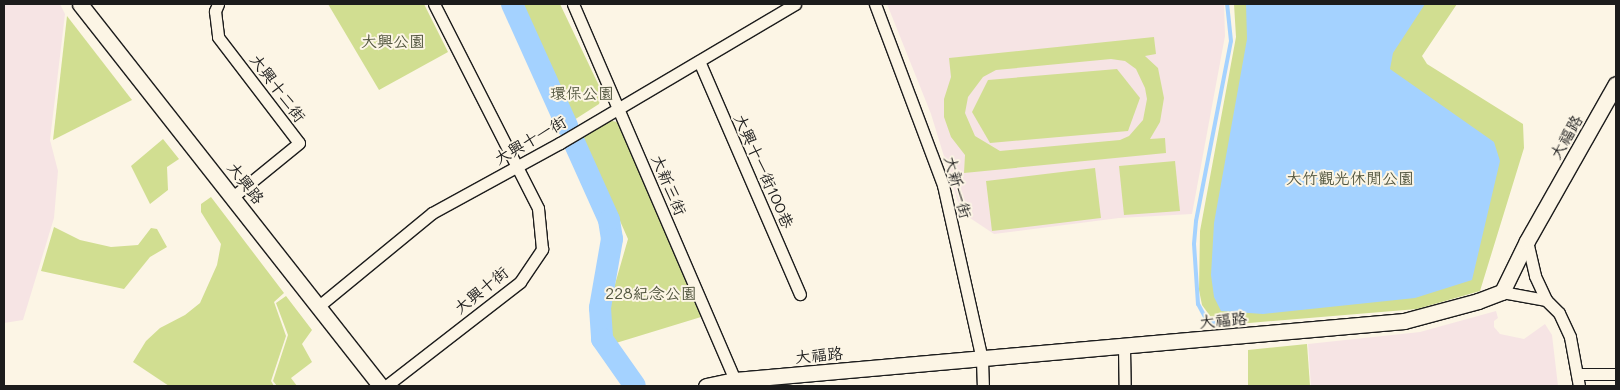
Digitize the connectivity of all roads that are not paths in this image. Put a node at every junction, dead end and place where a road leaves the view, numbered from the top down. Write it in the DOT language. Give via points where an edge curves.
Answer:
graph roads {
  1 [pos="80,4"];
  2 [pos="218,4"];
  3 [pos="434,4"];
  4 [pos="573,4"];
  5 [pos="795,4"];
  6 [pos="875,4"];
  7 [pos="699,61"];
  8 [pos="1616,84"];
  9 [pos="618,107"];
  10 [pos="519,166"];
  11 [pos="234,196"];
  12 [pos="1527,241"];
  13 [pos="1502,292"];
  14 [pos="800,294"];
  15 [pos="1546,300"];
  16 [pos="320,305"];
  17 [pos="1124,347"];
  18 [pos="982,360"];
  19 [pos="1577,374"];
  20 [pos="1616,374"];
  21 [pos="735,380"];
  22 [pos="381,386"];
  23 [pos="386,386"];
  24 [pos="706,386"];
  25 [pos="983,386"];
  26 [pos="1125,386"];
  27 [pos="1579,386"];
  1 -- 11 [label="street, 大興路"];
  2 -- 11 [label="street, 大興十二街" via="215,11 218,37 299,144"];
  3 -- 10 [label="street, 大興十街"];
  4 -- 9 [label="street, 大新三街"];
  5 -- 7 [label="street, 大興十一街"];
  6 -- 18 [label="street, 大新一街" via="943,185"];
  7 -- 9 [label="street, 大興十一街"];
  7 -- 14 [label="street, 大興十一街100巷"];
  8 -- 12 [label="street, 大福路"];
  9 -- 10 [label="street, 大興十一街"];
  9 -- 21 [label="street, 大新三街"];
  10 -- 16 [label="street, 大興十一街" via="432,213"];
  10 -- 23 [label="street, 大興十街" via="538,208 542,249 520,282"];
  11 -- 16 [label="street, 大興路"];
  12 -- 13 [label="street, 大福路"];
  12 -- 15 [label="street" via="1535,276"];
  13 -- 15 [label="street"];
  13 -- 17 [label="street, 大福路" via="1404,321"];
  15 -- 19 [label="street" via="1558,313 1570,336"];
  16 -- 22 [label="street, 大興路"];
  17 -- 18 [label="street, 大福路"];
  17 -- 26 [label="street"];
  18 -- 21 [label="street, 大福路"];
  18 -- 25 [label="street, 大新一街"];
  19 -- 20 [label="street"];
  19 -- 27 [label="street"];
  21 -- 24 [label="street, 大福路"];
}
